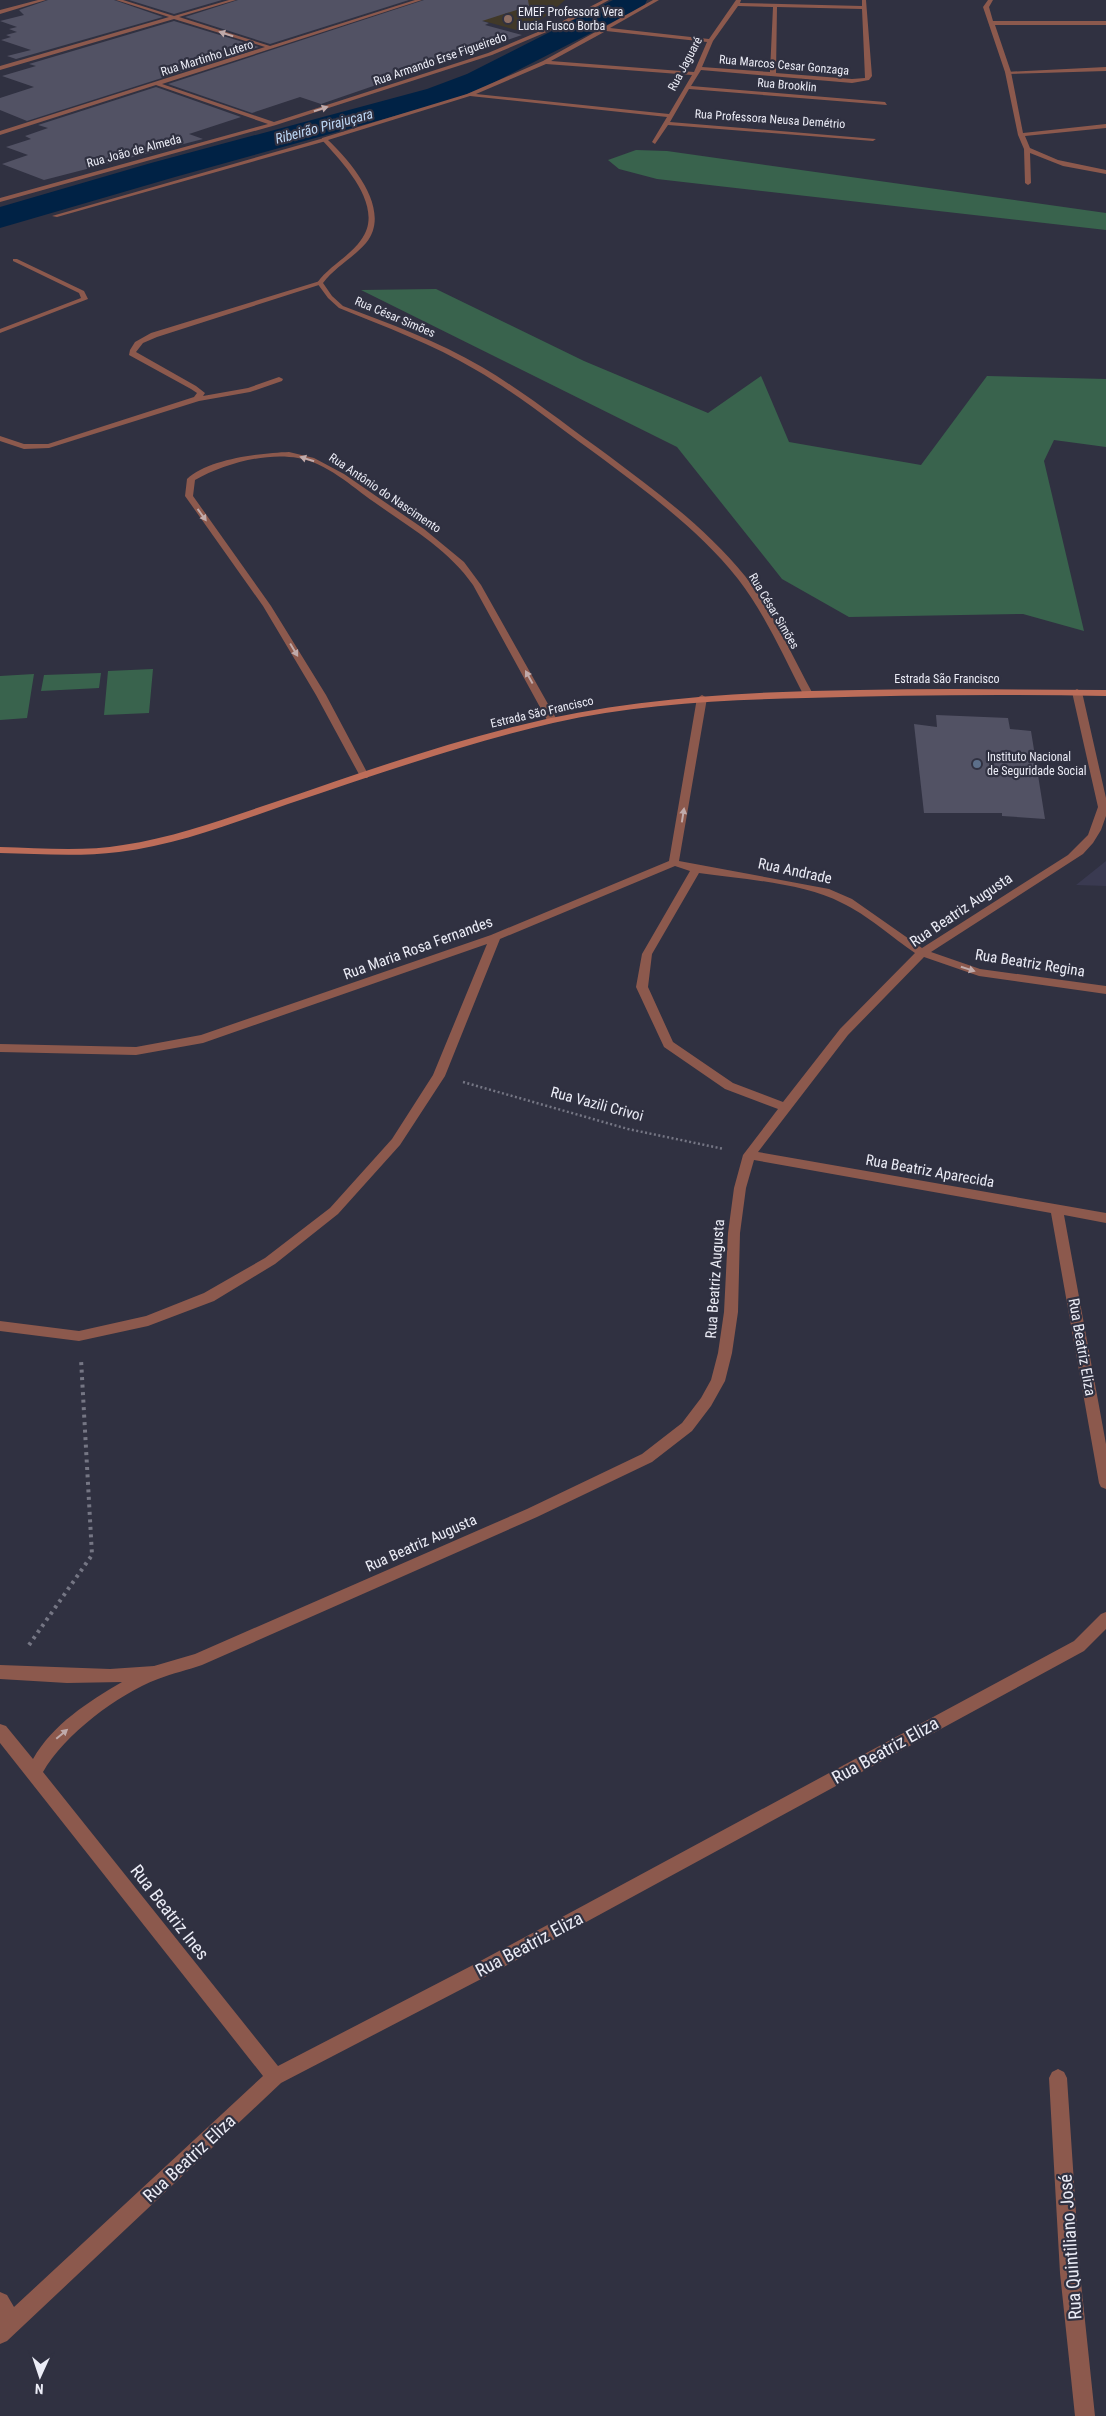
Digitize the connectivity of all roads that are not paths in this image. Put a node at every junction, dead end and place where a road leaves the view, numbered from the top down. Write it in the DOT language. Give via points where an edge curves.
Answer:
graph roads {
  1 [pos="44,0"];
  2 [pos="118,0"];
  3 [pos="234,0"];
  4 [pos="420,0"];
  5 [pos="607,0"];
  6 [pos="657,0"];
  7 [pos="864,0"];
  8 [pos="991,0"];
  9 [pos="738,2"];
  10 [pos="775,7"];
  11 [pos="864,8"];
  12 [pos="0,12"];
  13 [pos="174,18"];
  14 [pos="990,23"];
  15 [pos="1106,23"];
  16 [pos="605,29"];
  17 [pos="710,41"];
  18 [pos="272,48"];
  19 [pos="545,62"];
  20 [pos="0,68"];
  21 [pos="699,68"];
  22 [pos="1106,69"];
  23 [pos="1008,72"];
  24 [pos="694,74"];
  25 [pos="773,75"];
  26 [pos="158,84"];
  27 [pos="687,87"];
  28 [pos="469,94"];
  29 [pos="885,104"];
  30 [pos="669,116"];
  31 [pos="665,123"];
  32 [pos="274,124"];
  33 [pos="1106,126"];
  34 [pos="0,133"];
  35 [pos="1021,135"];
  36 [pos="873,139"];
  37 [pos="324,140"];
  38 [pos="655,142"];
  39 [pos="1027,149"];
  40 [pos="1106,172"];
  41 [pos="1028,182"];
  42 [pos="0,200"];
  43 [pos="55,216"];
  44 [pos="15,260"];
  45 [pos="320,284"];
  46 [pos="0,331"];
  47 [pos="279,379"];
  48 [pos="197,399"];
  49 [pos="0,438"];
  50 [pos="1077,692"];
  51 [pos="1106,693"];
  52 [pos="808,694"];
  53 [pos="702,698"];
  54 [pos="552,720"];
  55 [pos="364,776"];
  56 [pos="0,850"];
  57 [pos="674,863"];
  58 [pos="696,869"];
  59 [pos="495,937"];
  60 [pos="922,953"];
  61 [pos="1106,990"];
  62 [pos="0,1048"];
  63 [pos="784,1107"];
  64 [pos="749,1155"];
  65 [pos="1058,1210"];
  66 [pos="1106,1218"];
  67 [pos="0,1326"];
  68 [pos="1106,1483"];
  69 [pos="1106,1619"];
  70 [pos="5,1672"];
  71 [pos="154,1673"];
  72 [pos="0,1731"];
  73 [pos="34,1772"];
  74 [pos="275,2077"];
  75 [pos="1058,2078"];
  76 [pos="0,2302"];
  77 [pos="6,2328"];
  78 [pos="1085,2416"];
  1 -- 12 [label="street"];
  2 -- 13 [label="street"];
  3 -- 13 [label="street"];
  4 -- 18 [label="street, Rua Martinho Lutero"];
  32 -- 5 [label="street, Rua Armando Erse Figueiredo, one-way" via="490,54 561,24"];
  6 -- 16 [label="street"];
  7 -- 11 [label="street"];
  8 -- 14 [label="street" via="986,8"];
  9 -- 10 [label="street"];
  9 -- 17 [label="street, Rua Jaguaré"];
  10 -- 11 [label="street"];
  10 -- 25 [label="street"];
  11 -- 25 [label="street, Rua Marcos Cesar Gonzaga" via="867,78 852,81"];
  18 -- 13 [label="street, one-way"];
  13 -- 20 [label="street"];
  14 -- 15 [label="street"];
  14 -- 23 [label="street"];
  16 -- 17 [label="street"];
  16 -- 19 [label="street"];
  17 -- 21 [label="street, Rua Jaguaré"];
  18 -- 26 [label="street, Rua Martinho Lutero"];
  19 -- 24 [label="street"];
  19 -- 28 [label="street"];
  21 -- 24 [label="street, Rua Jaguaré"];
  21 -- 25 [label="street, Rua Marcos Cesar Gonzaga"];
  22 -- 23 [label="street"];
  23 -- 35 [label="street"];
  24 -- 27 [label="street, Rua Jaguaré"];
  26 -- 32 [label="street"];
  26 -- 34 [label="street, Rua Martinho Lutero"];
  27 -- 29 [label="street, Rua Brooklin"];
  27 -- 30 [label="street, Rua Jaguaré"];
  28 -- 30 [label="street"];
  28 -- 37 [label="street"];
  30 -- 31 [label="street, Rua Jaguaré"];
  31 -- 36 [label="street, Rua Professora Neusa Demétrio"];
  31 -- 38 [label="street, Rua Jaguaré"];
  32 -- 42 [label="street, Rua João de Almeda"];
  33 -- 35 [label="street"];
  35 -- 39 [label="street"];
  37 -- 43 [label="street"];
  37 -- 45 [label="street" via="356,175 372,213 365,239 326,273"];
  39 -- 40 [label="street" via="1043,159 1063,165"];
  39 -- 41 [label="street"];
  44 -- 46 [label="street" via="82,292 85,299"];
  45 -- 48 [label="street" via="154,335 133,348 132,353 144,362 193,386 201,393"];
  45 -- 52 [label="street, Rua César Simões" via="341,307 426,342 479,369 651,492 706,539 740,576 758,601"];
  47 -- 48 [label="street" via="250,390"];
  48 -- 49 [label="street" via="49,446 12,445"];
  50 -- 51 [label="main road, Estrada São Francisco"];
  50 -- 52 [label="main road, Estrada São Francisco"];
  50 -- 60 [label="street, Rua Beatriz Augusta" via="1103,807 1099,826 1090,842 1072,857"];
  52 -- 53 [label="main road, Estrada São Francisco"];
  53 -- 54 [label="main road, Estrada São Francisco" via="627,706"];
  57 -- 53 [label="street, one-way"];
  54 -- 55 [label="main road, Estrada São Francisco"];
  54 -- 55 [label="street, Rua Antônio do Nascimento, one-way" via="477,585 463,566 396,514 324,464 299,456 265,455 201,471 190,479 188,496 267,606 321,695"];
  55 -- 56 [label="main road, Estrada São Francisco" via="231,820 122,848"];
  57 -- 58 [label="street, Rua Andrade"];
  57 -- 59 [label="street, Rua Maria Rosa Fernandes"];
  58 -- 60 [label="street, Rua Andrade" via="825,890"];
  58 -- 63 [label="street" via="647,954 642,987 668,1044 729,1086"];
  59 -- 62 [label="street, Rua Maria Rosa Fernandes" via="203,1039 136,1051"];
  59 -- 67 [label="street" via="439,1076 396,1142 334,1211 270,1261 209,1298 148,1320 79,1336"];
  60 -- 61 [label="street, Rua Beatriz Regina, one-way" via="979,972"];
  60 -- 63 [label="street, Rua Beatriz Augusta" via="844,1032"];
  63 -- 64 [label="street, Rua Beatriz Augusta"];
  64 -- 65 [label="street, Rua Beatriz Aparecida"];
  64 -- 71 [label="street, Rua Beatriz Augusta" via="740,1188 734,1233 732,1312 725,1353 718,1381 687,1427 647,1458 532,1513 197,1660"];
  65 -- 66 [label="street, Rua Beatriz Aparecida"];
  65 -- 68 [label="street, Rua Beatriz Eliza"];
  69 -- 74 [label="street, Rua Beatriz Eliza" via="1079,1646 488,1967"];
  70 -- 71 [label="street, Rua Beatriz Augusta" via="67,1676"];
  73 -- 71 [label="street, one-way" via="43,1753 62,1734 99,1704"];
  72 -- 73 [label="street, Rua Beatriz Ines"];
  73 -- 74 [label="street, Rua Beatriz Ines"];
  74 -- 77 [label="street, Rua Beatriz Eliza"];
  75 -- 78 [label="street, Rua Quintiliano José" via="1070,2273"];
  76 -- 77 [label="street"];
}
